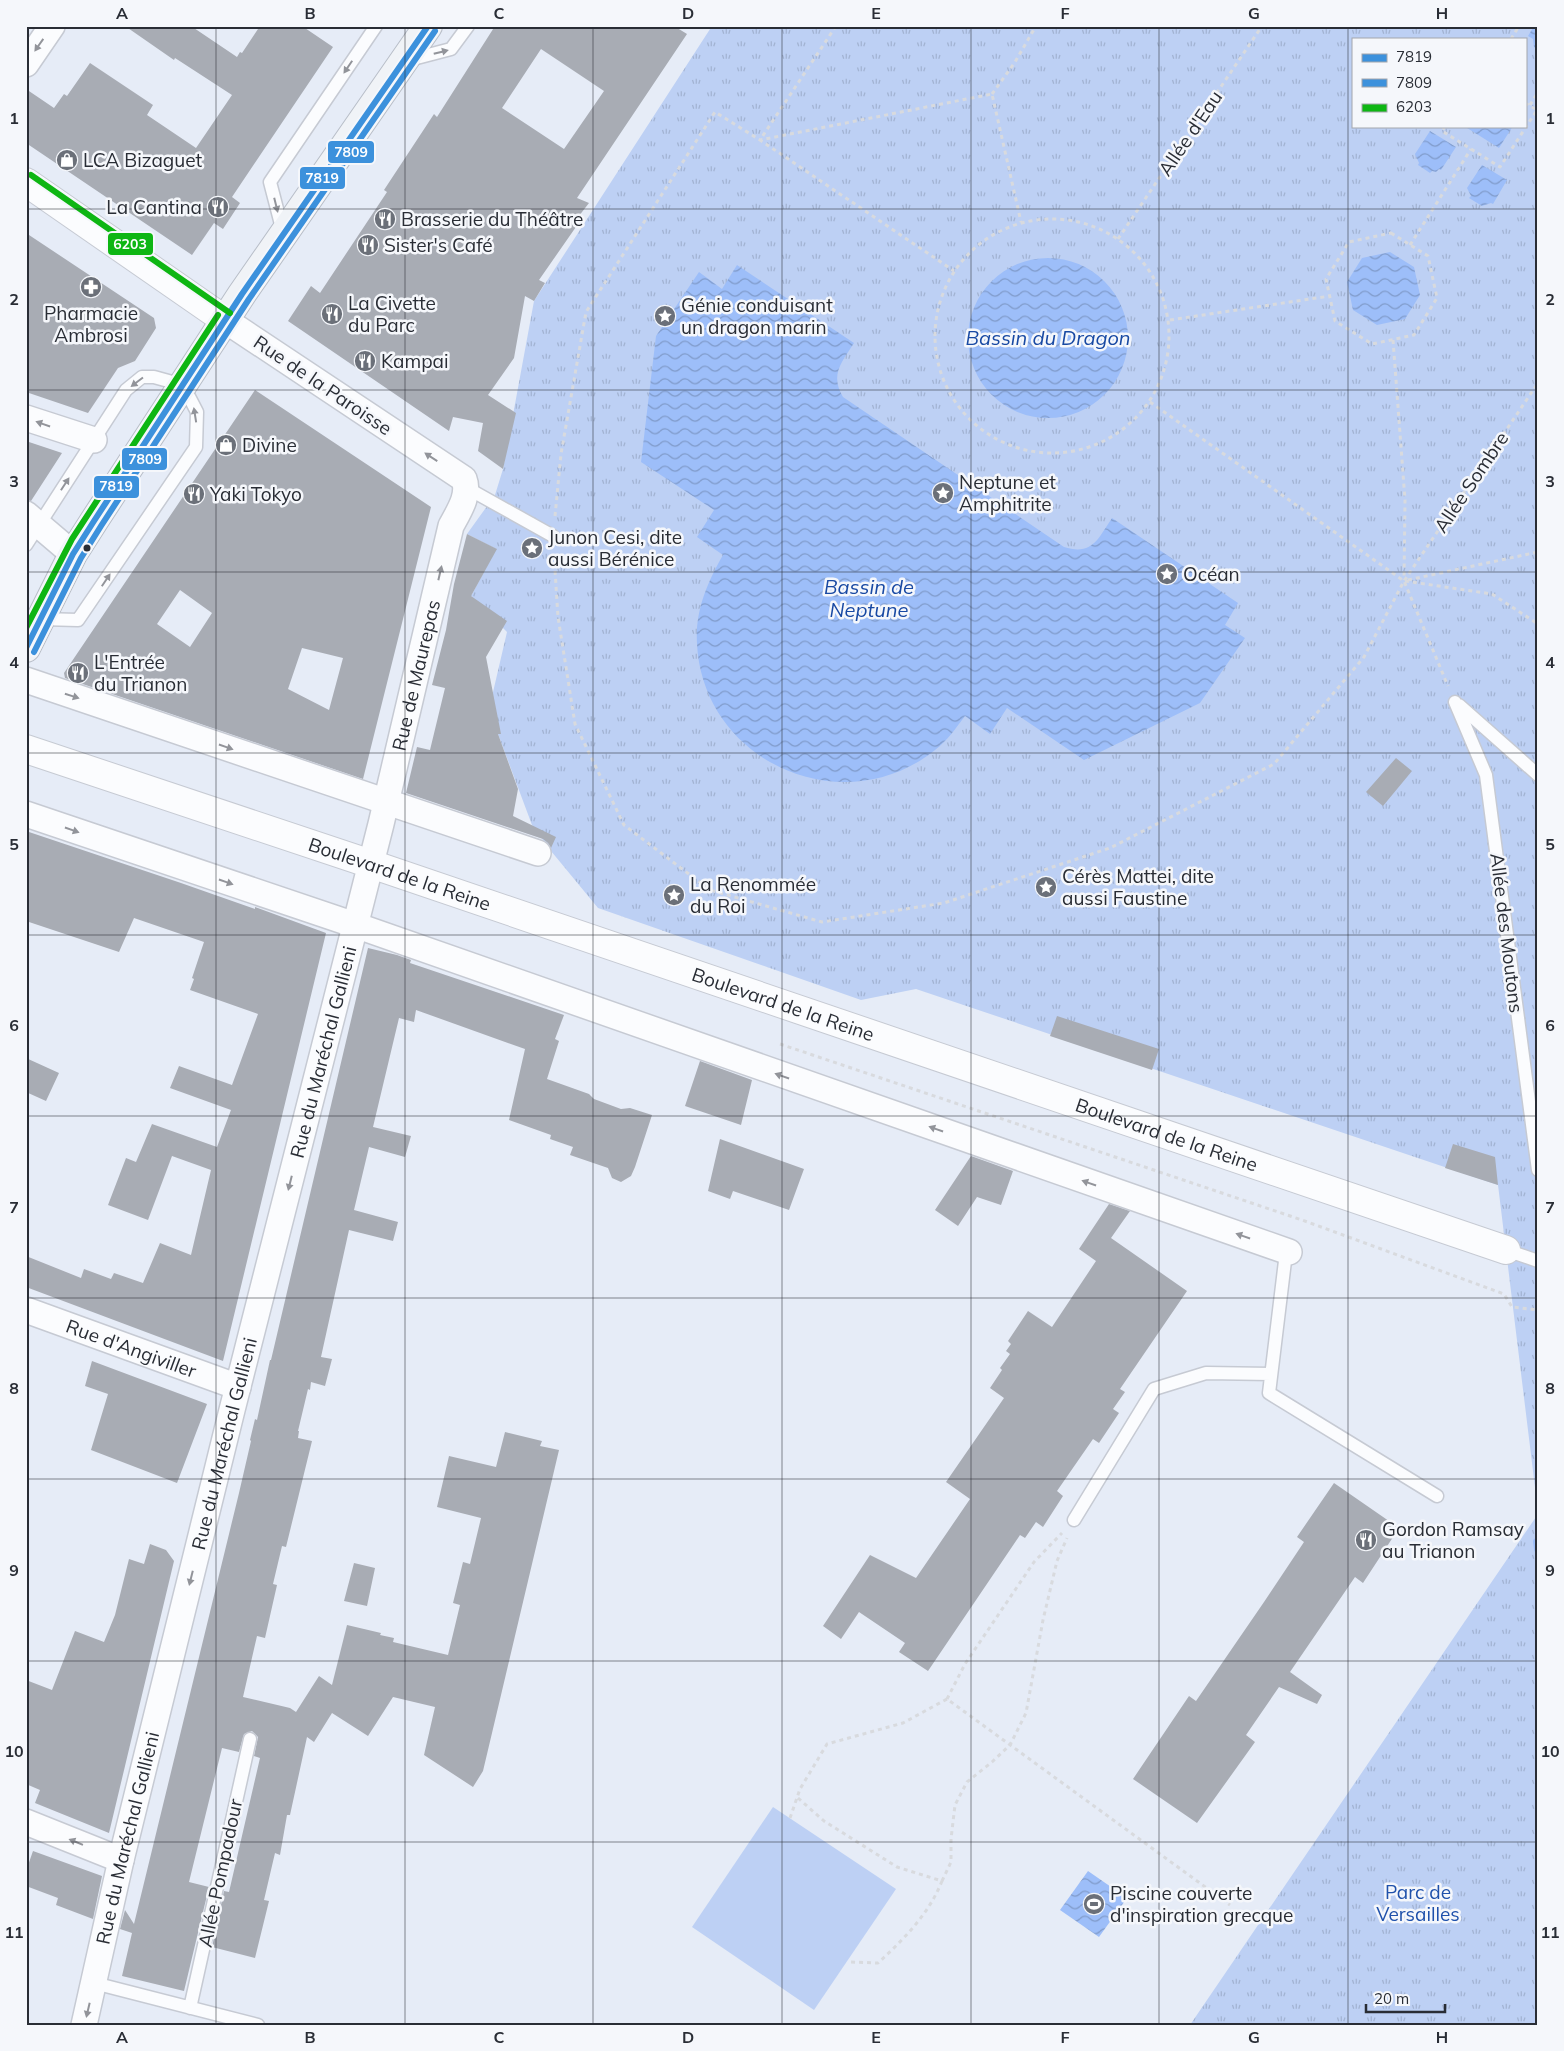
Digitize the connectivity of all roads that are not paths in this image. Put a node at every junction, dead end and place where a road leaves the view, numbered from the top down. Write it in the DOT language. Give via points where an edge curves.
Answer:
graph roads {
  1 [pos="52,26"];
  2 [pos="376,26"];
  3 [pos="428,26"];
  4 [pos="468,26"];
  5 [pos="404,61"];
  6 [pos="26,64"];
  7 [pos="26,182"];
  8 [pos="283,234"];
  9 [pos="225,320"];
  10 [pos="183,385"];
  11 [pos="26,418"];
  12 [pos="94,440"];
  13 [pos="467,488"];
  14 [pos="30,528"];
  15 [pos="553,536"];
  16 [pos="73,554"];
  17 [pos="33,611"];
  18 [pos="26,648"];
  19 [pos="26,680"];
  20 [pos="26,749"];
  21 [pos="1538,775"];
  22 [pos="386,801"];
  23 [pos="26,814"];
  24 [pos="538,853"];
  25 [pos="371,864"];
  26 [pos="355,925"];
  27 [pos="1538,1170"];
  28 [pos="1506,1250"];
  29 [pos="1287,1257"];
  30 [pos="1538,1261"];
  31 [pos="26,1310"];
  32 [pos="1271,1374"];
  33 [pos="238,1387"];
  34 [pos="1437,1496"];
  35 [pos="1074,1520"];
  36 [pos="250,1739"];
  37 [pos="26,1822"];
  38 [pos="121,1860"];
  39 [pos="94,1983"];
  40 [pos="190,2008"];
  41 [pos="84,2025"];
  42 [pos="258,2025"];
  1 -- 6 [label="street, one-way"];
  2 -- 8 [label="lane, one-way" via="270,182"];
  3 -- 5 [label="main road"];
  5 -- 4 [label="lane, one-way" via="451,49"];
  5 -- 8 [label="main road"];
  7 -- 9 [label="street, Rue de la Paroisse"];
  8 -- 9 [label="main road"];
  9 -- 10 [label="main road"];
  13 -- 9 [label="street, Rue de la Paroisse, one-way" via="464,479"];
  10 -- 12 [label="lane, one-way" via="142,377 126,390"];
  10 -- 16 [label="main road"];
  17 -- 10 [label="lane, one-way" via="78,620 196,447 197,412"];
  12 -- 11 [label="street, one-way"];
  14 -- 12 [label="lane, one-way"];
  13 -- 15 [label="lane"];
  22 -- 13 [label="street, Rue de Maurepas, one-way" via="451,526"];
  14 -- 16 [label="street"];
  16 -- 17 [label="main road"];
  17 -- 18 [label="main road"];
  19 -- 22 [label="street, one-way"];
  20 -- 25 [label="street, Boulevard de la Reine"];
  21 -- 27 [label="lane, Allée des Moutons" via="1455,702 1486,776"];
  22 -- 24 [label="street"];
  22 -- 25 [label="street, Rue de Maurepas"];
  23 -- 26 [label="street, one-way"];
  25 -- 26 [label="street, Rue du Maréchal Gallieni"];
  25 -- 28 [label="street, Boulevard de la Reine"];
  29 -- 26 [label="street, one-way"];
  26 -- 33 [label="street, Rue du Maréchal Gallieni, one-way"];
  28 -- 30 [label="lane, Boulevard de la Reine"];
  29 -- 32 [label="lane"];
  31 -- 33 [label="street, Rue d'Angiviller"];
  32 -- 34 [label="lane" via="1270,1393"];
  32 -- 35 [label="lane" via="1206,1373 1154,1389"];
  33 -- 38 [label="street, Rue du Maréchal Gallieni, one-way"];
  36 -- 40 [label="lane, Allée Pompadour"];
  38 -- 37 [label="street, one-way"];
  38 -- 39 [label="street, Rue du Maréchal Gallieni"];
  39 -- 40 [label="lane"];
  39 -- 41 [label="street, Rue du Maréchal Gallieni, one-way"];
  40 -- 42 [label="lane"];
}
